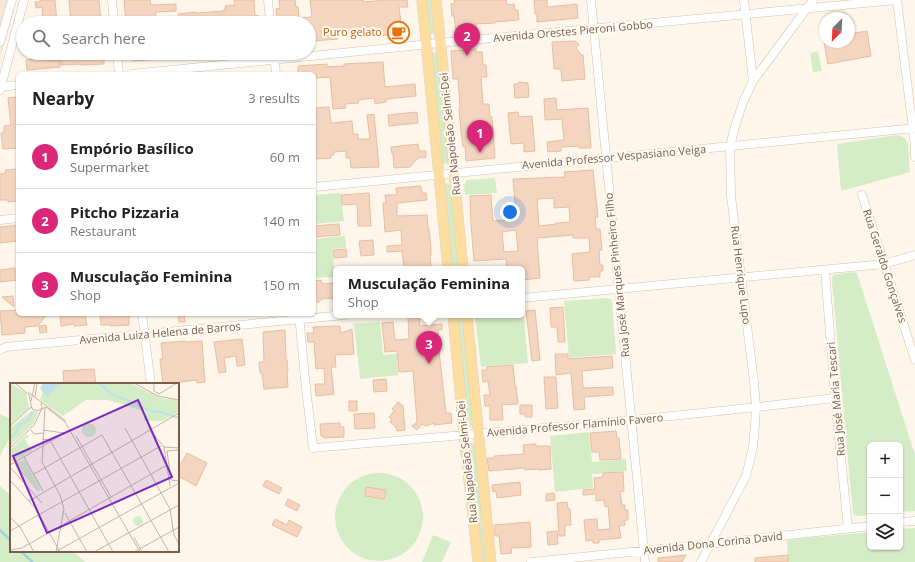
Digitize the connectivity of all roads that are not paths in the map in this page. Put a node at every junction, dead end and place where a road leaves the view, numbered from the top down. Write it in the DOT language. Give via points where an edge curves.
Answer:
graph roads {
  1 [pos="12,0"];
  2 [pos="24,0"];
  3 [pos="112,0"];
  4 [pos="268,0"];
  5 [pos="422,0"];
  6 [pos="436,0"];
  7 [pos="591,0"];
  8 [pos="744,0"];
  9 [pos="813,0"];
  10 [pos="897,0"];
  11 [pos="807,8"];
  12 [pos="745,14"];
  13 [pos="20,16"];
  14 [pos="113,16"];
  15 [pos="269,16"];
  16 [pos="16,29"];
  17 [pos="594,29"];
  18 [pos="0,42"];
  19 [pos="440,43"];
  20 [pos="427,45"];
  21 [pos="316,53"];
  22 [pos="118,60"];
  23 [pos="242,60"];
  24 [pos="274,60"];
  25 [pos="119,72"];
  26 [pos="147,72"];
  27 [pos="276,72"];
  28 [pos="753,81"];
  29 [pos="16,85"];
  30 [pos="0,88"];
  31 [pos="914,128"];
  32 [pos="730,146"];
  33 [pos="915,157"];
  34 [pos="605,158"];
  35 [pos="454,173"];
  36 [pos="439,175"];
  37 [pos="316,187"];
  38 [pos="862,195"];
  39 [pos="16,218"];
  40 [pos="0,220"];
  41 [pos="915,255"];
  42 [pos="884,264"];
  43 [pos="448,266"];
  44 [pos="463,266"];
  45 [pos="825,270"];
  46 [pos="741,278"];
  47 [pos="619,289"];
  48 [pos="525,298"];
  49 [pos="142,316"];
  50 [pos="333,316"];
  51 [pos="300,317"];
  52 [pos="453,318"];
  53 [pos="467,318"];
  54 [pos="144,334"];
  55 [pos="2,347"];
  56 [pos="915,360"];
  57 [pos="150,383"];
  58 [pos="835,398"];
  59 [pos="756,407"];
  60 [pos="631,420"];
  61 [pos="479,434"];
  62 [pos="464,435"];
  63 [pos="915,521"];
  64 [pos="903,522"];
  65 [pos="867,526"];
  66 [pos="848,528"];
  67 [pos="710,544"];
  68 [pos="644,550"];
  69 [pos="478,562"];
  70 [pos="491,562"];
  71 [pos="536,562"];
  72 [pos="644,562"];
  73 [pos="701,562"];
  1 -- 18 [label="street"];
  2 -- 13 [label="street"];
  3 -- 14 [label="street"];
  4 -- 15 [label="street"];
  5 -- 20 [label="main road, Rua Napoleão Selmi-Dei"];
  6 -- 19 [label="main road, Rua Napoleão Selmi-Dei"];
  7 -- 17 [label="street, Rua José Marques Pinheiro Filho"];
  8 -- 12 [label="street"];
  9 -- 11 [label="street, Rua Henrique Lupo"];
  10 -- 11 [label="street, Avenida Orestes Pieroni Gobbo"];
  10 -- 31 [label="street"];
  11 -- 12 [label="street, Avenida Orestes Pieroni Gobbo"];
  11 -- 28 [label="street, Rua Henrique Lupo"];
  12 -- 17 [label="street, Avenida Orestes Pieroni Gobbo"];
  12 -- 28 [label="street"];
  16 -- 30 [label="street"];
  17 -- 19 [label="street, Avenida Orestes Pieroni Gobbo"];
  17 -- 34 [label="street, Rua José Marques Pinheiro Filho"];
  19 -- 20 [label="street, Avenida Orestes Pieroni Gobbo"];
  19 -- 35 [label="main road, Rua Napoleão Selmi-Dei"];
  20 -- 21 [label="street, Avenida Orestes Pieroni Gobbo"];
  20 -- 36 [label="main road, Rua Napoleão Selmi-Dei"];
  22 -- 25 [label="street"];
  23 -- 26 [label="street, Avenida Orestes Pieroni Gobbo"];
  24 -- 27 [label="street"];
  28 -- 32 [label="street, Rua Henrique Lupo" via="742,106"];
  29 -- 30 [label="street"];
  31 -- 32 [label="street, Avenida Professor Vespasiano Veiga"];
  31 -- 33 [label="street"];
  32 -- 34 [label="street, Avenida Professor Vespasiano Veiga"];
  32 -- 46 [label="street, Rua Henrique Lupo" via="731,196"];
  34 -- 35 [label="street, Avenida Professor Vespasiano Veiga"];
  34 -- 47 [label="street, Rua José Marques Pinheiro Filho"];
  35 -- 36 [label="street, Avenida Professor Vespasiano Veiga"];
  35 -- 44 [label="main road, Rua Napoleão Selmi-Dei"];
  36 -- 37 [label="street, Avenida Professor Vespasiano Veiga"];
  36 -- 43 [label="main road, Rua Napoleão Selmi-Dei"];
  38 -- 42 [label="street, Rua Geraldo Gonçalves"];
  39 -- 40 [label="street"];
  41 -- 42 [label="street"];
  42 -- 45 [label="street"];
  42 -- 56 [label="street, Rua Geraldo Gonçalves"];
  45 -- 46 [label="street"];
  45 -- 58 [label="street, Rua José Maria Tescari"];
  46 -- 47 [label="street"];
  46 -- 59 [label="street, Rua Henrique Lupo"];
  47 -- 48 [label="street"];
  47 -- 60 [label="street, Rua José Marques Pinheiro Filho"];
  49 -- 54 [label="street"];
  50 -- 51 [label="street, Avenida Luiza Helena de Barros"];
  51 -- 54 [label="street, Avenida Luiza Helena de Barros"];
  51 -- 62 [label="street, Avenida Professor Flamínio Favero" via="314,448"];
  52 -- 62 [label="main road, Rua Napoleão Selmi-Dei"];
  53 -- 61 [label="main road, Rua Napoleão Selmi-Dei"];
  54 -- 55 [label="street, Avenida Luiza Helena de Barros"];
  54 -- 57 [label="street"];
  58 -- 59 [label="street, Avenida Professor Flamínio Favero"];
  58 -- 66 [label="street, Rua José Maria Tescari"];
  59 -- 60 [label="street, Avenida Professor Flamínio Favero"];
  59 -- 67 [label="street, Rua Henrique Lupo" via="756,425 746,476"];
  60 -- 61 [label="street, Avenida Professor Flamínio Favero"];
  60 -- 68 [label="street, Rua José Marques Pinheiro Filho"];
  61 -- 62 [label="street, Avenida Professor Flamínio Favero"];
  61 -- 70 [label="main road, Rua Napoleão Selmi-Dei"];
  62 -- 69 [label="main road, Rua Napoleão Selmi-Dei"];
  63 -- 64 [label="street"];
  65 -- 66 [label="street, Avenida Dona Corina David"];
  66 -- 67 [label="street, Avenida Dona Corina David"];
  67 -- 68 [label="street, Avenida Dona Corina David"];
  67 -- 73 [label="street, Rua Henrique Lupo"];
  68 -- 71 [label="street, Avenida Dona Corina David"];
  68 -- 72 [label="street, Rua José Marques Pinheiro Filho"];
}
